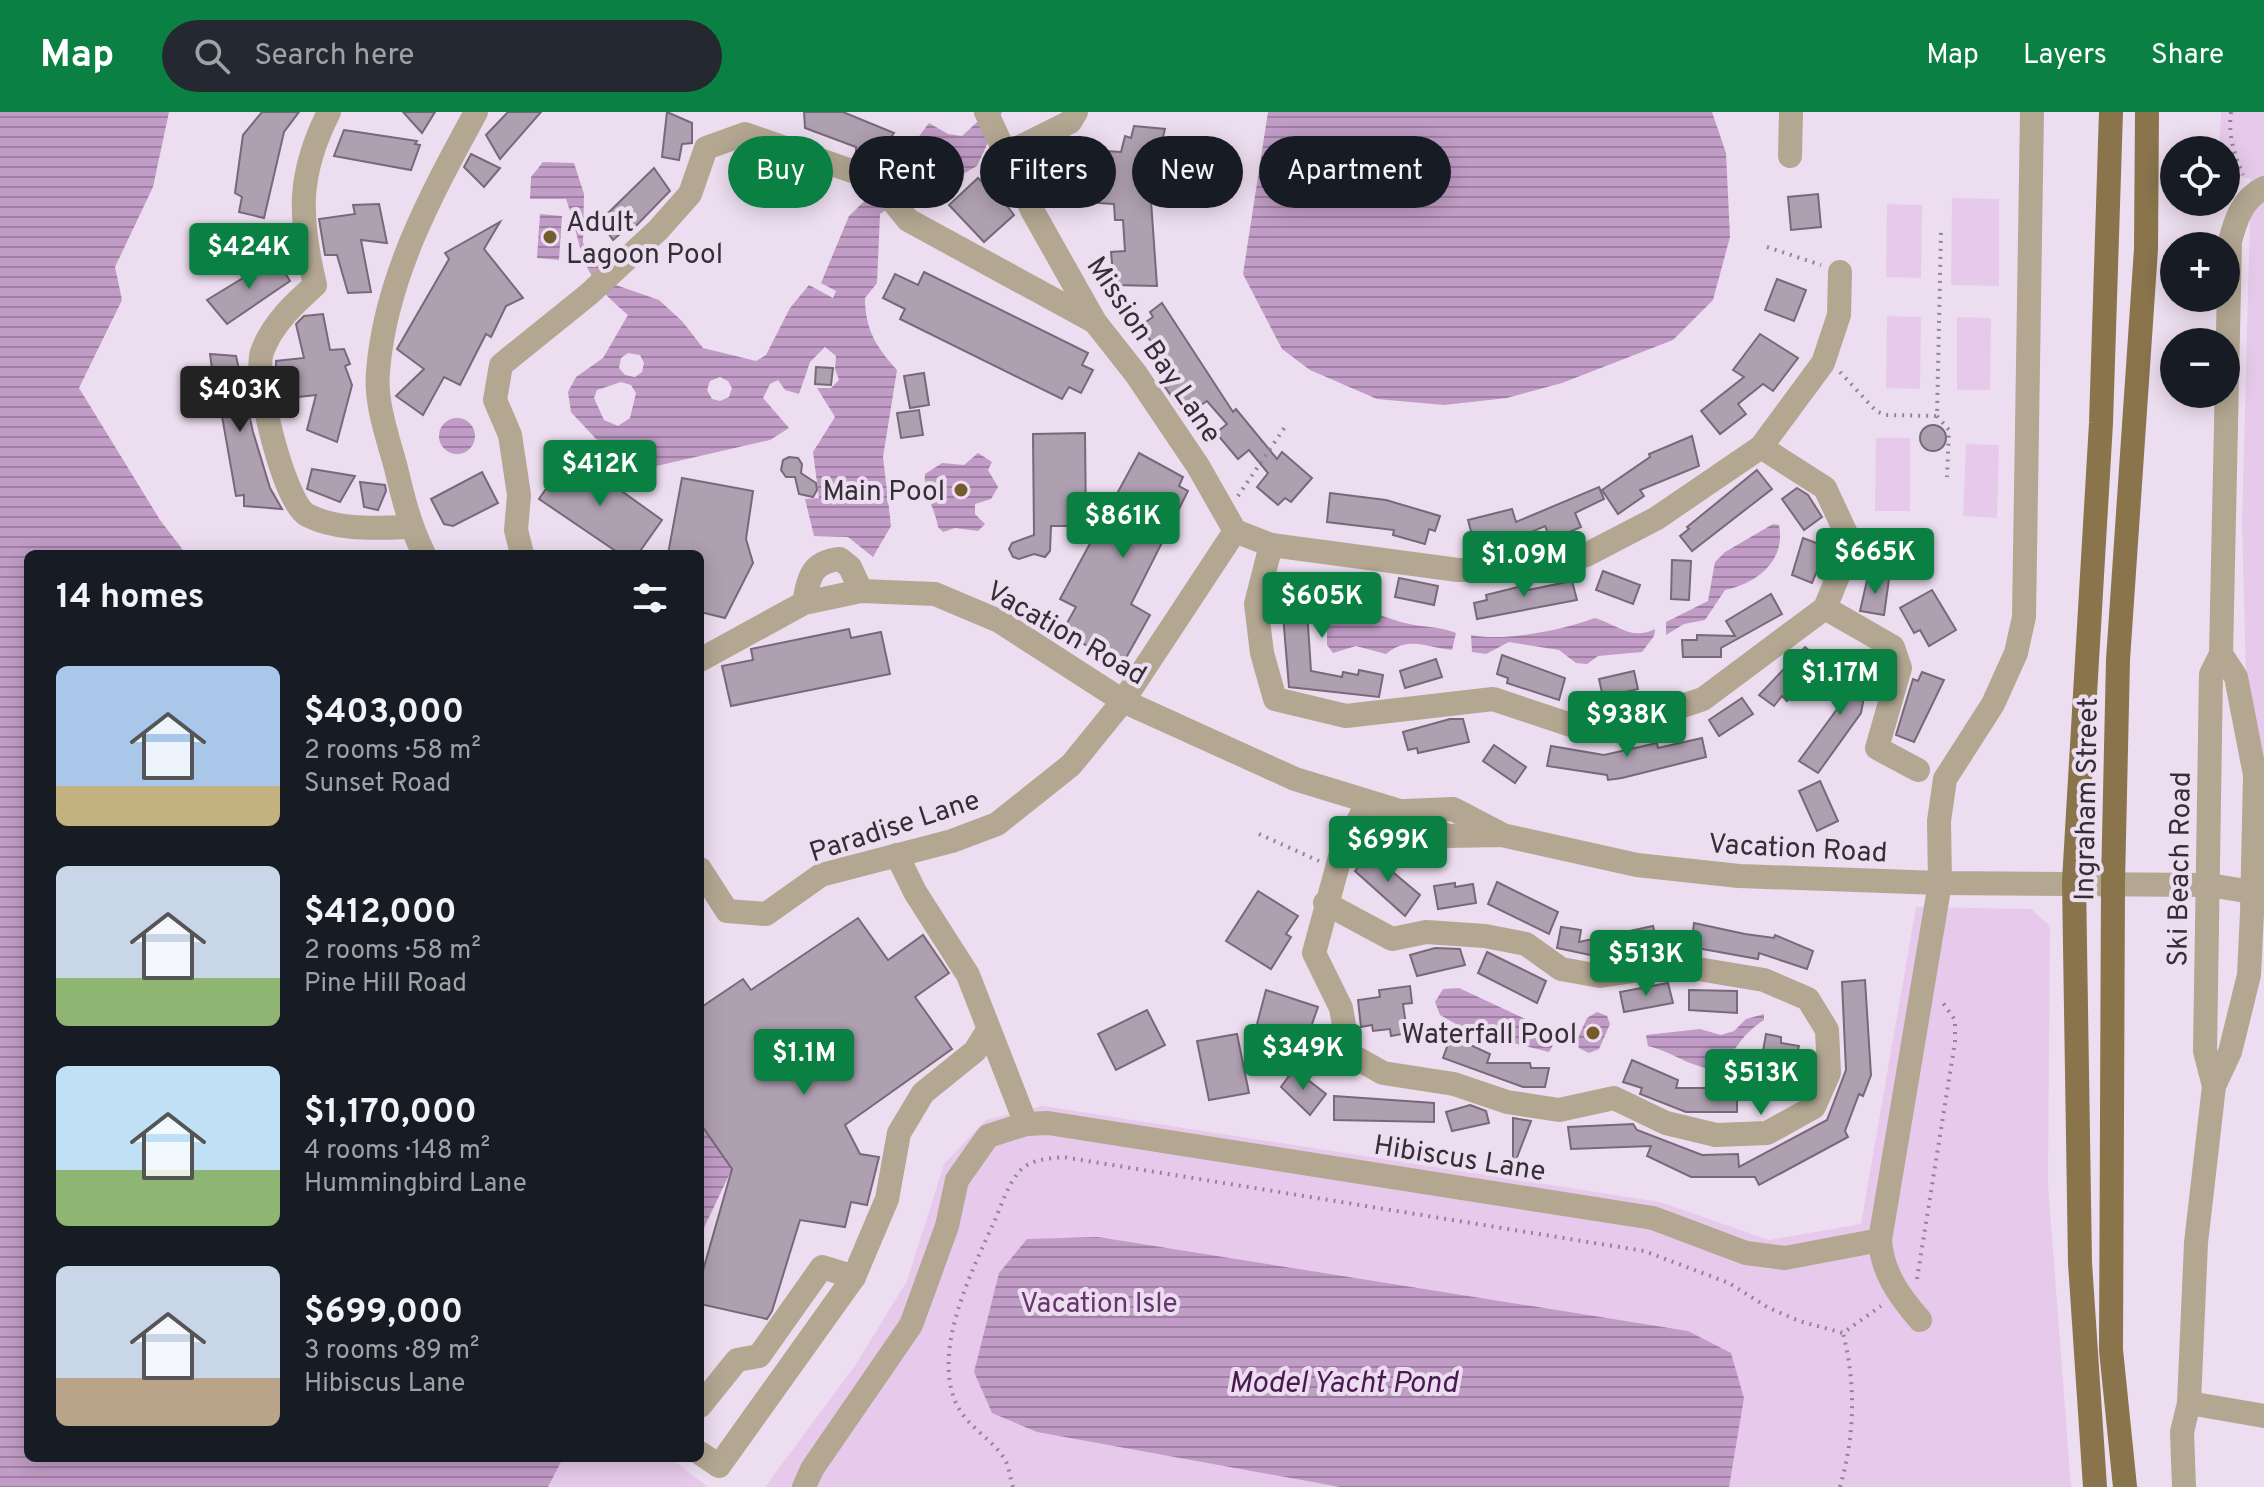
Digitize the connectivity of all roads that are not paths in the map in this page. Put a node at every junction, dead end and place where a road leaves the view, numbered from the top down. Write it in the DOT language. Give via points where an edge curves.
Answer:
graph roads {
  1 [pos="329,112"];
  2 [pos="476,112"];
  3 [pos="986,112"];
  4 [pos="1076,112"];
  5 [pos="1791,112"];
  6 [pos="2032,112"];
  7 [pos="2111,112"];
  8 [pos="2147,112"];
  9 [pos="999,136"];
  10 [pos="1042,136"];
  11 [pos="1790,156"];
  12 [pos="2254,195"];
  13 [pos="1031,208"];
  14 [pos="1840,272"];
  15 [pos="1095,322"];
  16 [pos="1761,447"];
  17 [pos="1230,523"];
  18 [pos="411,527"];
  19 [pos="1271,545"];
  20 [pos="422,550"];
  21 [pos="521,550"];
  22 [pos="861,591"];
  23 [pos="804,603"];
  24 [pos="1825,608"];
  25 [pos="2221,654"];
  26 [pos="704,658"];
  27 [pos="1123,701"];
  28 [pos="1918,770"];
  29 [pos="1367,803"];
  30 [pos="897,855"];
  31 [pos="704,875"];
  32 [pos="2094,882"];
  33 [pos="1940,883"];
  34 [pos="2209,885"];
  35 [pos="2258,893"];
  36 [pos="1325,903"];
  37 [pos="988,1030"];
  38 [pos="2214,1086"];
  39 [pos="1026,1124"];
  40 [pos="1880,1240"];
  41 [pos="854,1277"];
  42 [pos="1920,1320"];
  43 [pos="704,1401"];
  44 [pos="2189,1403"];
  45 [pos="2264,1416"];
  46 [pos="704,1456"];
  47 [pos="804,1487"];
  48 [pos="2095,1487"];
  49 [pos="2125,1487"];
  50 [pos="2184,1487"];
  1 -- 18 [label="street" via="304,175 306,245 315,285 274,328 261,354 259,382 289,490 304,513 363,528"];
  2 -- 18 [label="street" via="426,204 399,274 378,374 382,415"];
  3 -- 9 [label="street, Mission Bay Lane"];
  4 -- 10 [label="street" via="1070,122"];
  5 -- 11 [label="street"];
  6 -- 33 [label="street" via="2024,617 2016,653 1993,704 1945,779"];
  7 -- 32 [label="main road, Ingraham Street"];
  8 -- 32 [label="main road, Ingraham Street" via="2146,249 2118,660"];
  12 -- 25 [label="street" via="2237,215 2230,241"];
  13 -- 15 [label="street, Mission Bay Lane"];
  14 -- 16 [label="street" via="1839,315 1823,363"];
  15 -- 17 [label="street, Mission Bay Lane" via="1189,453"];
  15 -- 21 [label="street" via="908,220 875,179 745,134 706,148 690,194 589,294 501,365 495,400 510,435"];
  16 -- 19 [label="street" via="1643,525 1586,555 1527,570 1458,570"];
  16 -- 24 [label="street" via="1825,488 1851,544"];
  17 -- 19 [label="street"];
  17 -- 27 [label="street, Paradise Lane"];
  18 -- 20 [label="street"];
  19 -- 24 [label="street" via="1256,604 1275,699 1346,716 1493,699 1580,728 1616,728 1703,699"];
  22 -- 23 [label="street, Vacation Road"];
  22 -- 23 [label="street" via="840,559 822,560 810,573"];
  22 -- 27 [label="street, Vacation Road" via="935,594 986,615"];
  23 -- 26 [label="street, Vacation Road"];
  24 -- 28 [label="street" via="1893,647 1900,668 1877,748"];
  25 -- 34 [label="street, Ski Beach Road" via="2211,674"];
  25 -- 35 [label="street, Ski Beach Road" via="2236,677 2255,775"];
  27 -- 29 [label="street, Vacation Road" via="1295,779"];
  27 -- 30 [label="street, Paradise Lane" via="1071,765 997,824"];
  29 -- 33 [label="street, Vacation Road" via="1403,812 1447,836 1502,835 1637,865 1725,875"];
  29 -- 36 [label="street"];
  30 -- 31 [label="street, Paradise Lane" via="821,875 766,914 727,911"];
  30 -- 37 [label="street" via="968,975"];
  32 -- 33 [label="street, Vacation Road"];
  32 -- 34 [label="street, Vacation Road"];
  32 -- 48 [label="main road, Ingraham Street" via="2080,1263"];
  32 -- 49 [label="main road, Ingraham Street" via="2111,1350"];
  33 -- 40 [label="street"];
  34 -- 35 [label="street, Vacation Road"];
  34 -- 38 [label="street, Ski Beach Road" via="2205,1051"];
  35 -- 38 [label="street, Ski Beach Road" via="2249,975 2230,1052"];
  36 -- 36 [label="street" via="1314,953 1341,1008 1349,1054 1383,1073 1559,1110 1614,1098 1666,1123 1716,1135 1767,1133 1814,1107 1829,1073 1827,1030 1808,999 1764,980 1674,965 1600,976 1561,969 1526,944 1485,936 1426,932 1392,939"];
  37 -- 39 [label="street"];
  37 -- 41 [label="street" via="975,1051 923,1093 899,1133 887,1199"];
  38 -- 44 [label="street, Ski Beach Road" via="2196,1243"];
  39 -- 40 [label="street, Hibiscus Lane" via="1048,1123 1653,1218 1759,1255 1785,1258"];
  39 -- 47 [label="street" via="988,1136 957,1180 947,1226 911,1325"];
  40 -- 42 [label="street" via="1897,1294"];
  41 -- 43 [label="street" via="822,1267 759,1356 737,1360"];
  41 -- 46 [label="street" via="719,1466"];
  44 -- 45 [label="street"];
  44 -- 50 [label="street, Ski Beach Road" via="2182,1432"];
}
